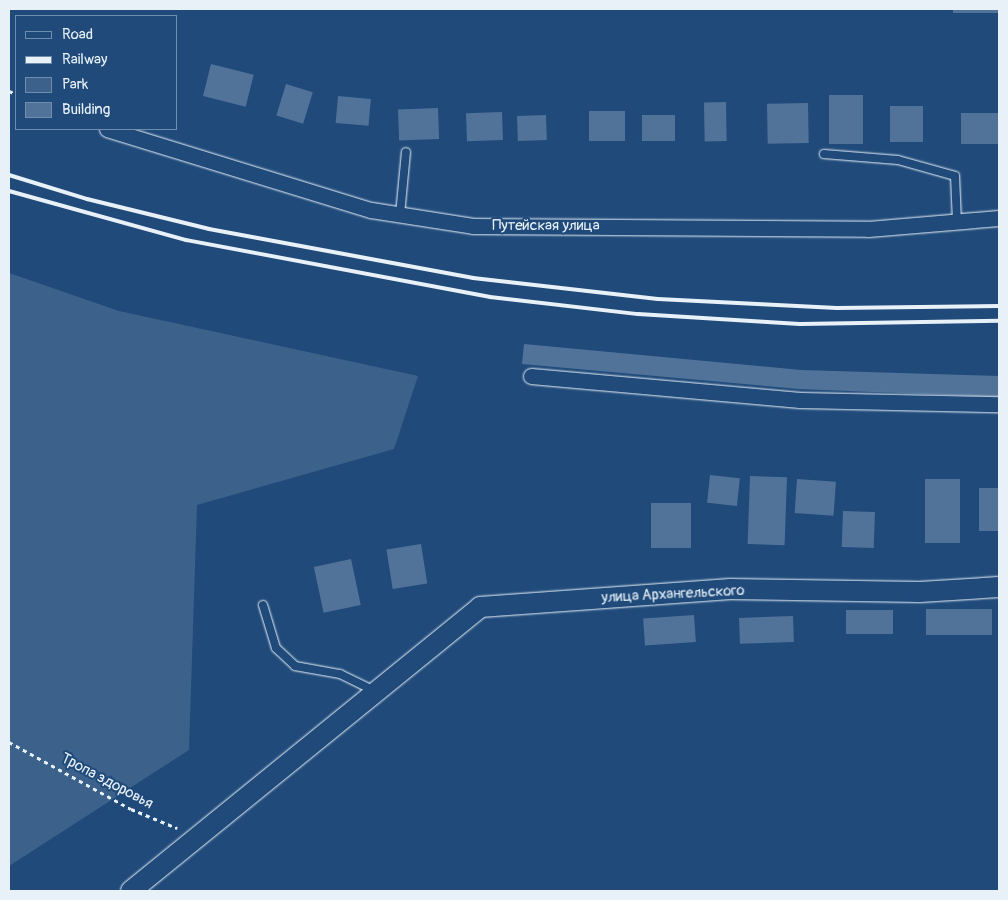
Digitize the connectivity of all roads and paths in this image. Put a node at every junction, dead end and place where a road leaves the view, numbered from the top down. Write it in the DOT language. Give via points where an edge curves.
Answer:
graph roads {
  1 [pos="109,130"];
  2 [pos="406,152"];
  3 [pos="824,154"];
  4 [pos="400,215"];
  5 [pos="999,218"];
  6 [pos="957,221"];
  7 [pos="531,376"];
  8 [pos="999,404"];
  9 [pos="999,587"];
  10 [pos="263,605"];
  11 [pos="376,692"];
  12 [pos="9,742"];
  13 [pos="194,840"];
  14 [pos="131,891"];
  1 -- 4 [label="street, Путейская улица" via="371,210"];
  2 -- 4 [label="lane"];
  3 -- 6 [label="lane" via="898,160 955,176"];
  4 -- 6 [label="street, Путейская улица" via="492,226 868,229"];
  5 -- 6 [label="street, Путейская улица"];
  7 -- 8 [label="street" via="800,400"];
  9 -- 11 [label="street, улица Архангельского" via="920,592 730,589 480,607"];
  10 -- 11 [label="lane" via="276,648 295,666 340,674"];
  11 -- 13 [label="street, улица Архангельского"];
  12 -- 13 [label="path, Тропа здоровья"];
  13 -- 14 [label="street, улица Архангельского"];
}
